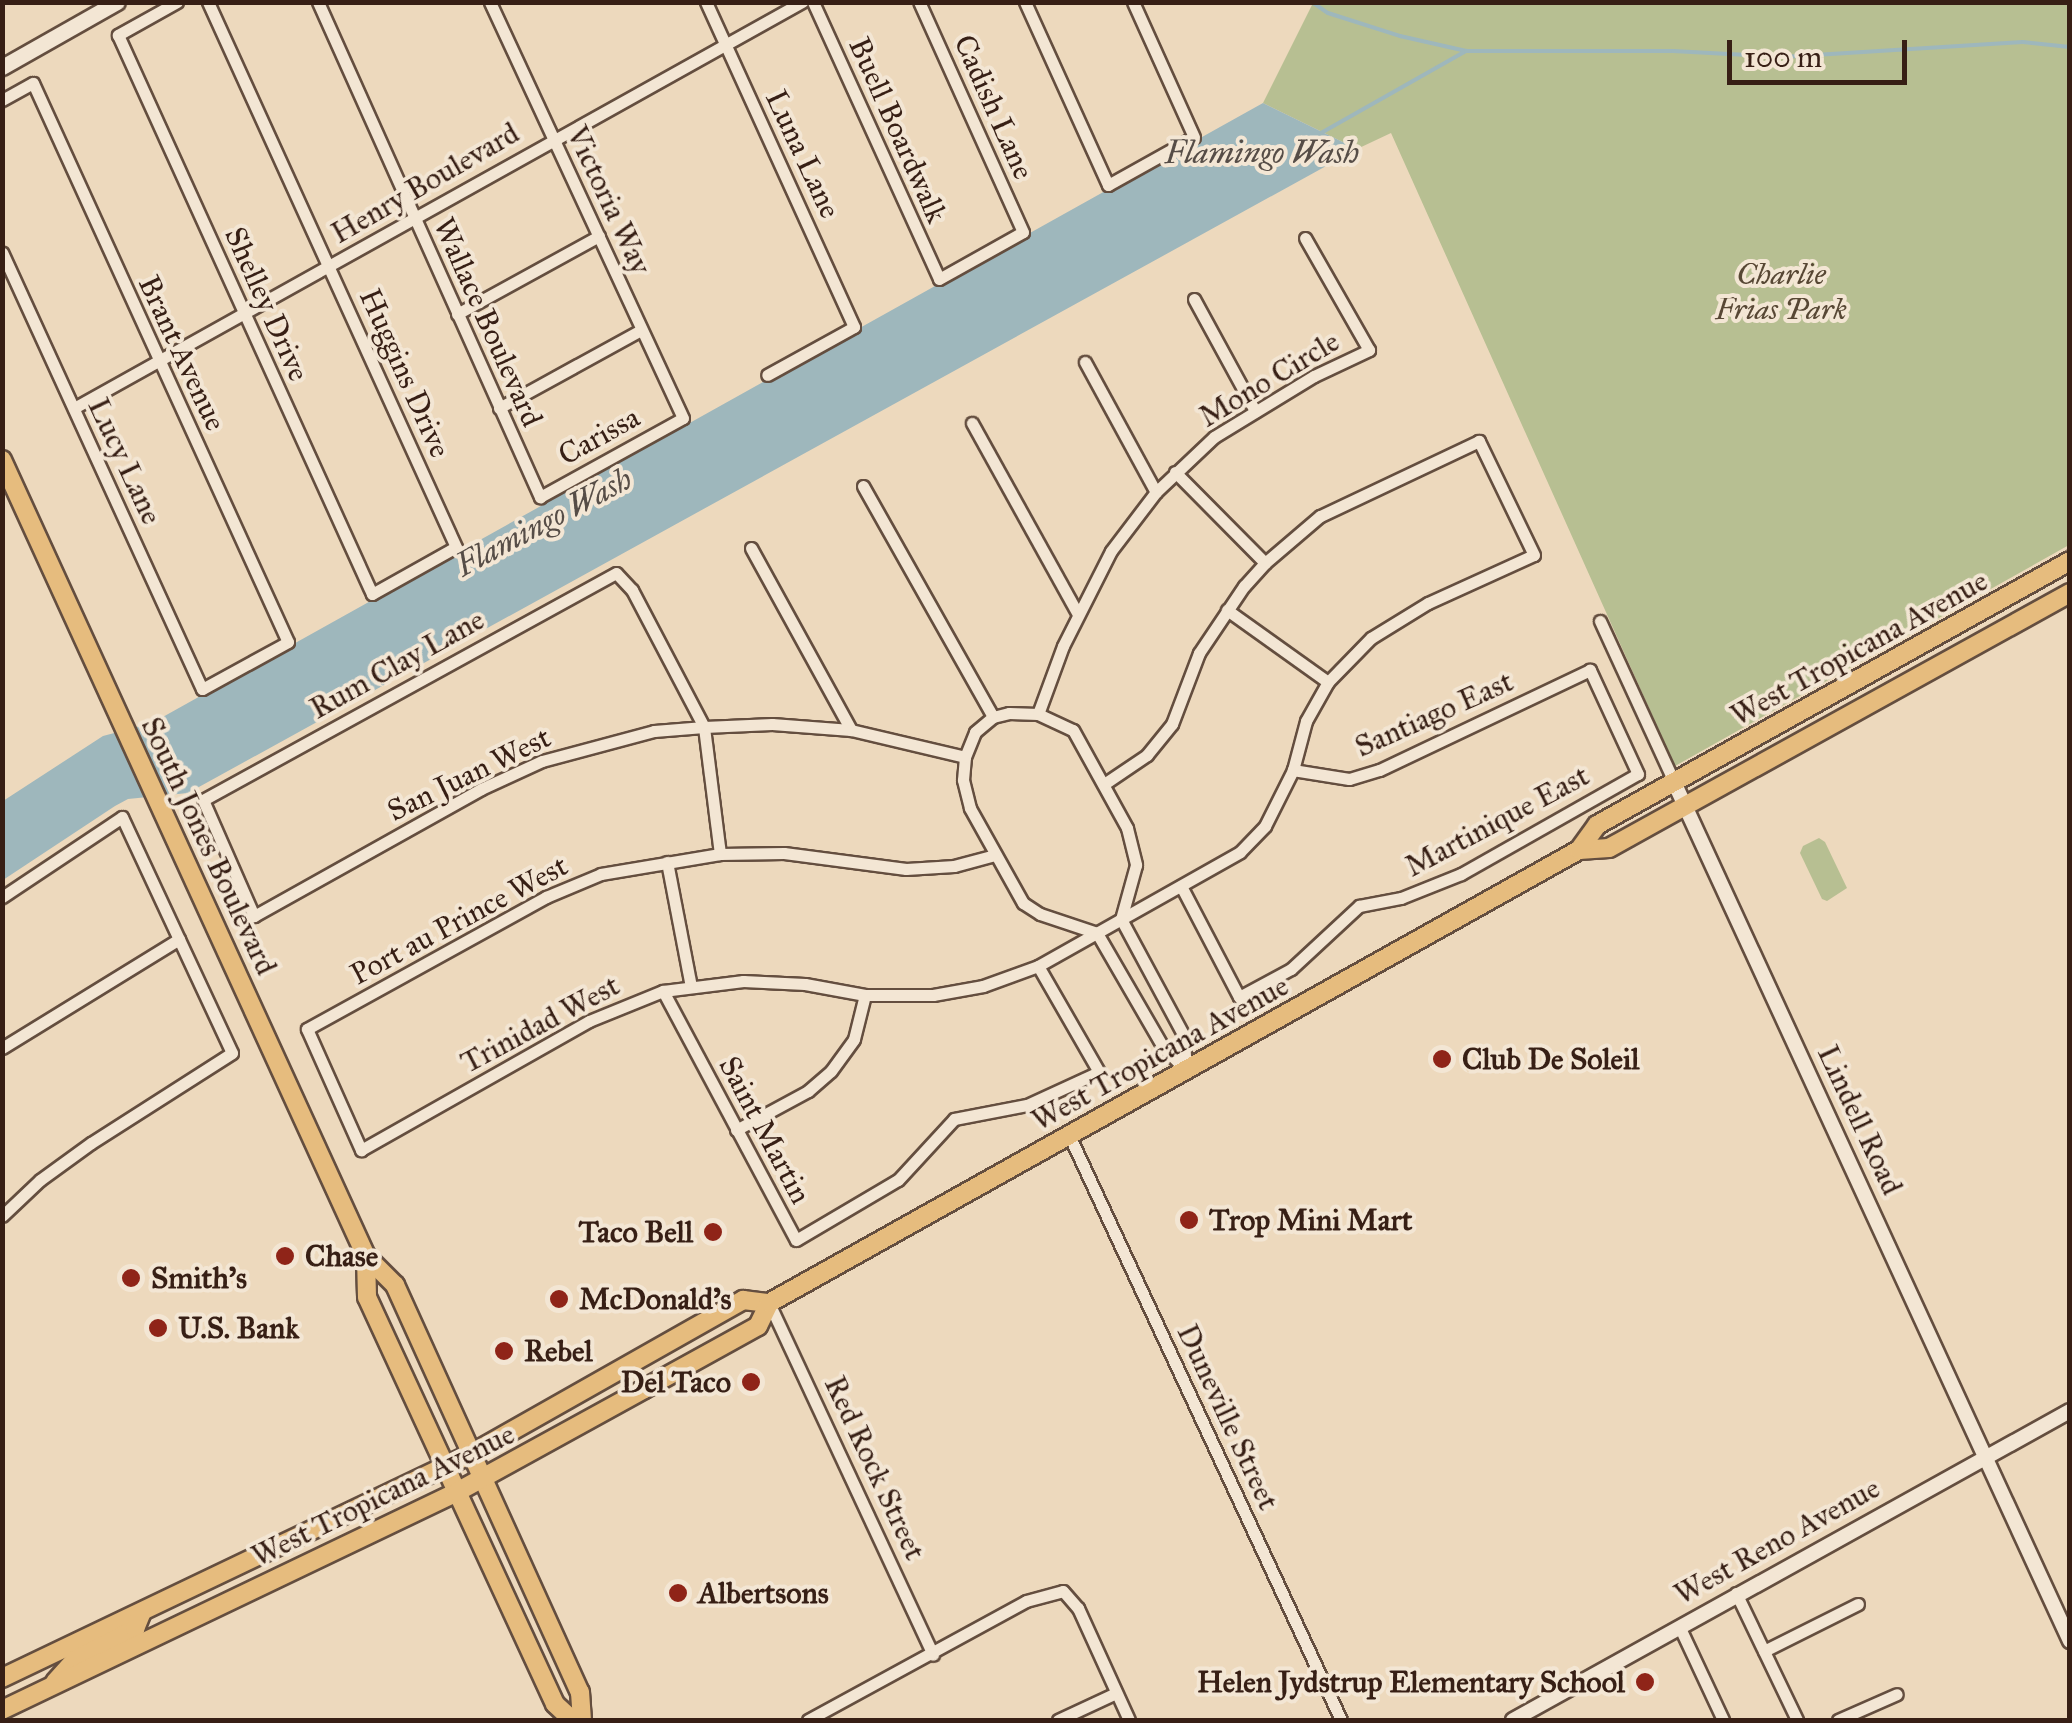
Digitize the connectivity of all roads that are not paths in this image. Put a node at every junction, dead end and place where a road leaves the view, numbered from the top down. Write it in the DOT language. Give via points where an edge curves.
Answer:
graph roads {
  1 [pos="117,2"];
  2 [pos="177,2"];
  3 [pos="208,2"];
  4 [pos="318,2"];
  5 [pos="490,2"];
  6 [pos="706,2"];
  7 [pos="802,2"];
  8 [pos="813,2"];
  9 [pos="919,2"];
  10 [pos="1025,2"];
  11 [pos="1132,2"];
  12 [pos="725,46"];
  13 [pos="2,67"];
  14 [pos="2,100"];
  15 [pos="554,139"];
  16 [pos="414,219"];
  17 [pos="1023,232"];
  18 [pos="599,236"];
  19 [pos="1306,238"];
  20 [pos="2,253"];
  21 [pos="329,267"];
  22 [pos="1194,300"];
  23 [pos="244,314"];
  24 [pos="456,314"];
  25 [pos="641,330"];
  26 [pos="157,361"];
  27 [pos="1085,362"];
  28 [pos="767,375"];
  29 [pos="74,408"];
  30 [pos="499,408"];
  31 [pos="1254,411"];
  32 [pos="683,418"];
  33 [pos="972,423"];
  34 [pos="2,460"];
  35 [pos="1175,472"];
  36 [pos="863,486"];
  37 [pos="1156,492"];
  38 [pos="540,497"];
  39 [pos="751,548"];
  40 [pos="2070,561"];
  41 [pos="1265,563"];
  42 [pos="372,594"];
  43 [pos="2070,594"];
  44 [pos="1227,610"];
  45 [pos="1078,614"];
  46 [pos="1600,620"];
  47 [pos="1905,653"];
  48 [pos="1886,664"];
  49 [pos="1590,670"];
  50 [pos="1919,677"];
  51 [pos="1328,682"];
  52 [pos="1900,688"];
  53 [pos="202,689"];
  54 [pos="1038,714"];
  55 [pos="992,718"];
  56 [pos="704,727"];
  57 [pos="851,730"];
  58 [pos="965,757"];
  59 [pos="1293,770"];
  60 [pos="1674,782"];
  61 [pos="1104,784"];
  62 [pos="203,800"];
  63 [pos="1685,806"];
  64 [pos="1578,850"];
  65 [pos="720,854"];
  66 [pos="995,855"];
  67 [pos="667,862"];
  68 [pos="1181,886"];
  69 [pos="2,898"];
  70 [pos="1116,922"];
  71 [pos="1097,933"];
  72 [pos="179,939"];
  73 [pos="1038,966"];
  74 [pos="691,988"];
  75 [pos="663,991"];
  76 [pos="865,996"];
  77 [pos="307,1030"];
  78 [pos="2,1048"];
  79 [pos="1186,1070"];
  80 [pos="736,1130"];
  81 [pos="1069,1136"];
  82 [pos="2,1216"];
  83 [pos="366,1256"];
  84 [pos="769,1303"];
  85 [pos="2070,1411"];
  86 [pos="471,1454"];
  87 [pos="1984,1457"];
  88 [pos="445,1466"];
  89 [pos="482,1479"];
  90 [pos="457,1492"];
  91 [pos="1736,1593"];
  92 [pos="1858,1604"];
  93 [pos="142,1612"];
  94 [pos="1680,1628"];
  95 [pos="2070,1642"];
  96 [pos="1764,1651"];
  97 [pos="933,1655"];
  98 [pos="2,1678"];
  99 [pos="52,1686"];
  100 [pos="1116,1693"];
  101 [pos="1897,1694"];
  102 [pos="2,1710"];
  103 [pos="572,1720"];
  104 [pos="582,1720"];
  105 [pos="808,1720"];
  106 [pos="1058,1720"];
  107 [pos="1129,1720"];
  108 [pos="1341,1720"];
  109 [pos="1513,1720"];
  110 [pos="1723,1720"];
  111 [pos="1797,1720"];
  112 [pos="1838,1720"];
  1 -- 13 [label="main road"];
  2 -- 23 [label="street, Shelley Drive" via="118,35"];
  3 -- 21 [label="street, Huggins Drive"];
  4 -- 16 [label="street, Wallace Boulevard"];
  5 -- 15 [label="street, Victoria Way"];
  6 -- 12 [label="street, Luna Lane"];
  7 -- 12 [label="street, Henry Boulevard"];
  8 -- 17 [label="street, Buell Boardwalk" via="938,279"];
  9 -- 17 [label="street, Cadish Lane"];
  10 -- 11 [label="street" via="1108,185 1194,138"];
  12 -- 15 [label="street, Henry Boulevard"];
  12 -- 28 [label="street, Luna Lane" via="854,326"];
  14 -- 26 [label="street, Brant Avenue" via="33,83"];
  15 -- 16 [label="street, Henry Boulevard"];
  15 -- 18 [label="street, Victoria Way"];
  16 -- 21 [label="street, Henry Boulevard"];
  16 -- 24 [label="street, Wallace Boulevard"];
  18 -- 24 [label="street"];
  18 -- 25 [label="street, Victoria Way"];
  19 -- 31 [label="street, Mono Circle" via="1369,350"];
  20 -- 29 [label="street, Lucy Lane"];
  21 -- 23 [label="street, Henry Boulevard"];
  21 -- 42 [label="street, Huggins Drive" via="456,547"];
  22 -- 31 [label="street"];
  23 -- 26 [label="street, Henry Boulevard"];
  23 -- 42 [label="street, Shelley Drive"];
  24 -- 30 [label="street, Wallace Boulevard"];
  25 -- 30 [label="street"];
  25 -- 32 [label="street, Victoria Way"];
  26 -- 29 [label="street, Henry Boulevard"];
  26 -- 53 [label="street, Brant Avenue" via="288,642"];
  27 -- 37 [label="street"];
  29 -- 53 [label="street, Lucy Lane"];
  30 -- 38 [label="street, Wallace Boulevard"];
  31 -- 35 [label="street, Mono Circle"];
  32 -- 38 [label="street, Carissa"];
  33 -- 45 [label="street"];
  34 -- 83 [label="main road, South Jones Boulevard"];
  35 -- 37 [label="street, Mono Circle"];
  35 -- 41 [label="street"];
  36 -- 55 [label="street"];
  37 -- 45 [label="street, Mono Circle" via="1111,551"];
  39 -- 57 [label="street"];
  40 -- 47 [label="main road, West Tropicana Avenue"];
  41 -- 44 [label="street"];
  41 -- 51 [label="street, Trinidad West" via="1320,516 1479,441 1534,555 1428,603 1371,638"];
  43 -- 50 [label="main road, West Tropicana Avenue"];
  44 -- 51 [label="street"];
  44 -- 61 [label="street" via="1200,652 1172,724 1147,755"];
  45 -- 54 [label="street, Mono Circle"];
  46 -- 60 [label="street, Lindell Road"];
  47 -- 48 [label="main road, West Tropicana Avenue"];
  47 -- 50 [label="main road"];
  48 -- 52 [label="main road"];
  48 -- 60 [label="main road, West Tropicana Avenue"];
  49 -- 59 [label="street, Santiago East" via="1380,770 1349,778"];
  49 -- 68 [label="street, Martinique East" via="1638,774 1461,874 1359,906 1291,968 1240,996"];
  50 -- 52 [label="main road, West Tropicana Avenue"];
  51 -- 59 [label="street, Trinidad West" via="1306,721"];
  52 -- 63 [label="main road, West Tropicana Avenue"];
  54 -- 55 [label="street"];
  54 -- 61 [label="street" via="1073,730"];
  55 -- 58 [label="street" via="974,732"];
  56 -- 57 [label="street, San Juan West"];
  56 -- 62 [label="street, San Juan West" via="654,731 542,761 254,916"];
  56 -- 62 [label="street, Rum Clay Lane" via="632,590 616,573"];
  56 -- 65 [label="street"];
  57 -- 58 [label="street, San Juan West"];
  58 -- 66 [label="street" via="970,808"];
  59 -- 68 [label="street, Trinidad West" via="1265,826 1240,852"];
  60 -- 63 [label="street, Lindell Road"];
  60 -- 64 [label="main road, West Tropicana Avenue" via="1597,825"];
  61 -- 70 [label="street" via="1127,828 1136,866"];
  63 -- 64 [label="main road, West Tropicana Avenue" via="1609,848"];
  63 -- 87 [label="street, Lindell Road"];
  64 -- 79 [label="main road, West Tropicana Avenue"];
  65 -- 66 [label="street, Port au Prince West" via="784,853 906,869"];
  65 -- 67 [label="street, Port au Prince West"];
  66 -- 71 [label="street" via="1023,903"];
  67 -- 74 [label="street"];
  67 -- 77 [label="street, Port au Prince West" via="602,874 546,897"];
  68 -- 70 [label="street, Trinidad West"];
  69 -- 72 [label="street" via="122,818"];
  70 -- 71 [label="street, Trinidad West"];
  70 -- 79 [label="street" via="1184,1036"];
  71 -- 73 [label="street, Trinidad West"];
  71 -- 79 [label="street" via="1162,1047"];
  72 -- 78 [label="street"];
  72 -- 82 [label="street" via="232,1053 91,1143"];
  73 -- 76 [label="street, Trinidad West" via="983,986"];
  73 -- 80 [label="street, Saint Martin" via="1099,1072 1027,1105 954,1119 898,1180 857,1208 796,1240"];
  74 -- 75 [label="street, Trinidad West"];
  74 -- 76 [label="street, Trinidad West" via="742,981"];
  75 -- 77 [label="street, Trinidad West" via="589,1022 361,1150"];
  75 -- 80 [label="street, Saint Martin"];
  76 -- 80 [label="street" via="854,1039 831,1071"];
  79 -- 81 [label="main road, West Tropicana Avenue"];
  81 -- 84 [label="main road, West Tropicana Avenue"];
  81 -- 108 [label="street, Duneville Street"];
  83 -- 86 [label="main road, South Jones Boulevard" via="395,1285"];
  83 -- 88 [label="main road, South Jones Boulevard" via="367,1297"];
  84 -- 86 [label="main road, West Tropicana Avenue" via="744,1300"];
  84 -- 89 [label="main road, West Tropicana Avenue" via="758,1326"];
  84 -- 97 [label="street, Red Rock Street"];
  85 -- 87 [label="street, West Reno Avenue"];
  86 -- 88 [label="main road, West Tropicana Avenue"];
  86 -- 89 [label="main road, South Jones Boulevard"];
  87 -- 91 [label="street, West Reno Avenue"];
  87 -- 95 [label="street, Lindell Road"];
  88 -- 90 [label="main road, South Jones Boulevard"];
  88 -- 93 [label="main road, West Tropicana Avenue"];
  89 -- 90 [label="main road, West Tropicana Avenue"];
  89 -- 104 [label="main road, South Jones Boulevard" via="580,1692"];
  90 -- 99 [label="main road, West Tropicana Avenue"];
  90 -- 103 [label="main road, South Jones Boulevard" via="556,1704"];
  91 -- 94 [label="street, West Reno Avenue"];
  91 -- 96 [label="street"];
  92 -- 96 [label="street"];
  93 -- 98 [label="main road, West Tropicana Avenue"];
  93 -- 99 [label="main road" via="135,1629 75,1660"];
  94 -- 109 [label="street, West Reno Avenue"];
  94 -- 110 [label="street"];
  96 -- 111 [label="street"];
  97 -- 100 [label="street" via="1047,1592 1064,1591"];
  97 -- 105 [label="street"];
  99 -- 102 [label="main road, West Tropicana Avenue"];
  100 -- 106 [label="street"];
  100 -- 107 [label="street"];
  101 -- 112 [label="street"];
}
